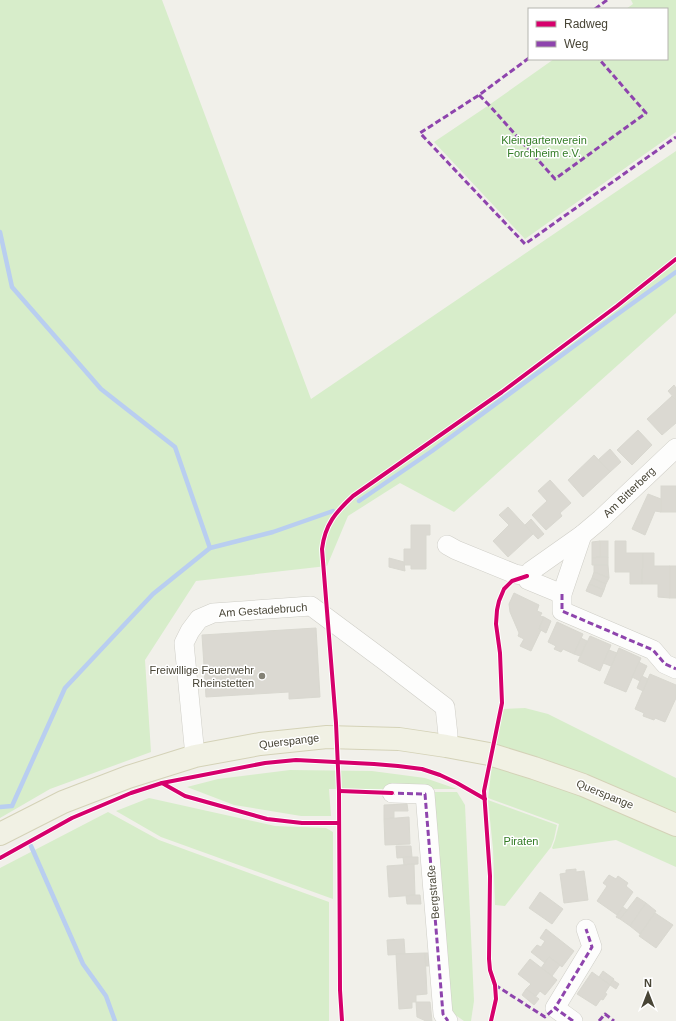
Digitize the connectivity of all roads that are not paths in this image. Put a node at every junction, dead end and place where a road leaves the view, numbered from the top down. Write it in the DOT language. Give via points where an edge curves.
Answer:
graph roads {
  1 [pos="676,448"];
  2 [pos="582,535"];
  3 [pos="447,545"];
  4 [pos="527,576"];
  5 [pos="562,594"];
  6 [pos="676,669"];
  7 [pos="446,746"];
  8 [pos="195,756"];
  9 [pos="392,793"];
  10 [pos="676,825"];
  11 [pos="0,834"];
  12 [pos="586,929"];
  13 [pos="448,1021"];
  14 [pos="573,1021"];
  1 -- 2 [label="street, Am Bitterberg"];
  2 -- 4 [label="street, Am Bitterberg"];
  2 -- 5 [label="street"];
  3 -- 4 [label="street" via="515,574"];
  4 -- 5 [label="street" via="528,580"];
  5 -- 6 [label="street" via="562,611 653,650 665,664"];
  7 -- 8 [label="main road, Querspange" via="399,739 326,737 260,744"];
  7 -- 8 [label="street, Am Gestadebruch" via="448,735 445,707 311,606 213,613 199,619 184,643"];
  7 -- 10 [label="main road, Querspange" via="489,754 576,782"];
  8 -- 11 [label="main road, Querspange" via="128,776 63,802"];
  9 -- 13 [label="street, Bergstraße" via="425,794 443,1014"];
  12 -- 14 [label="street" via="592,947 555,1008"];
}
